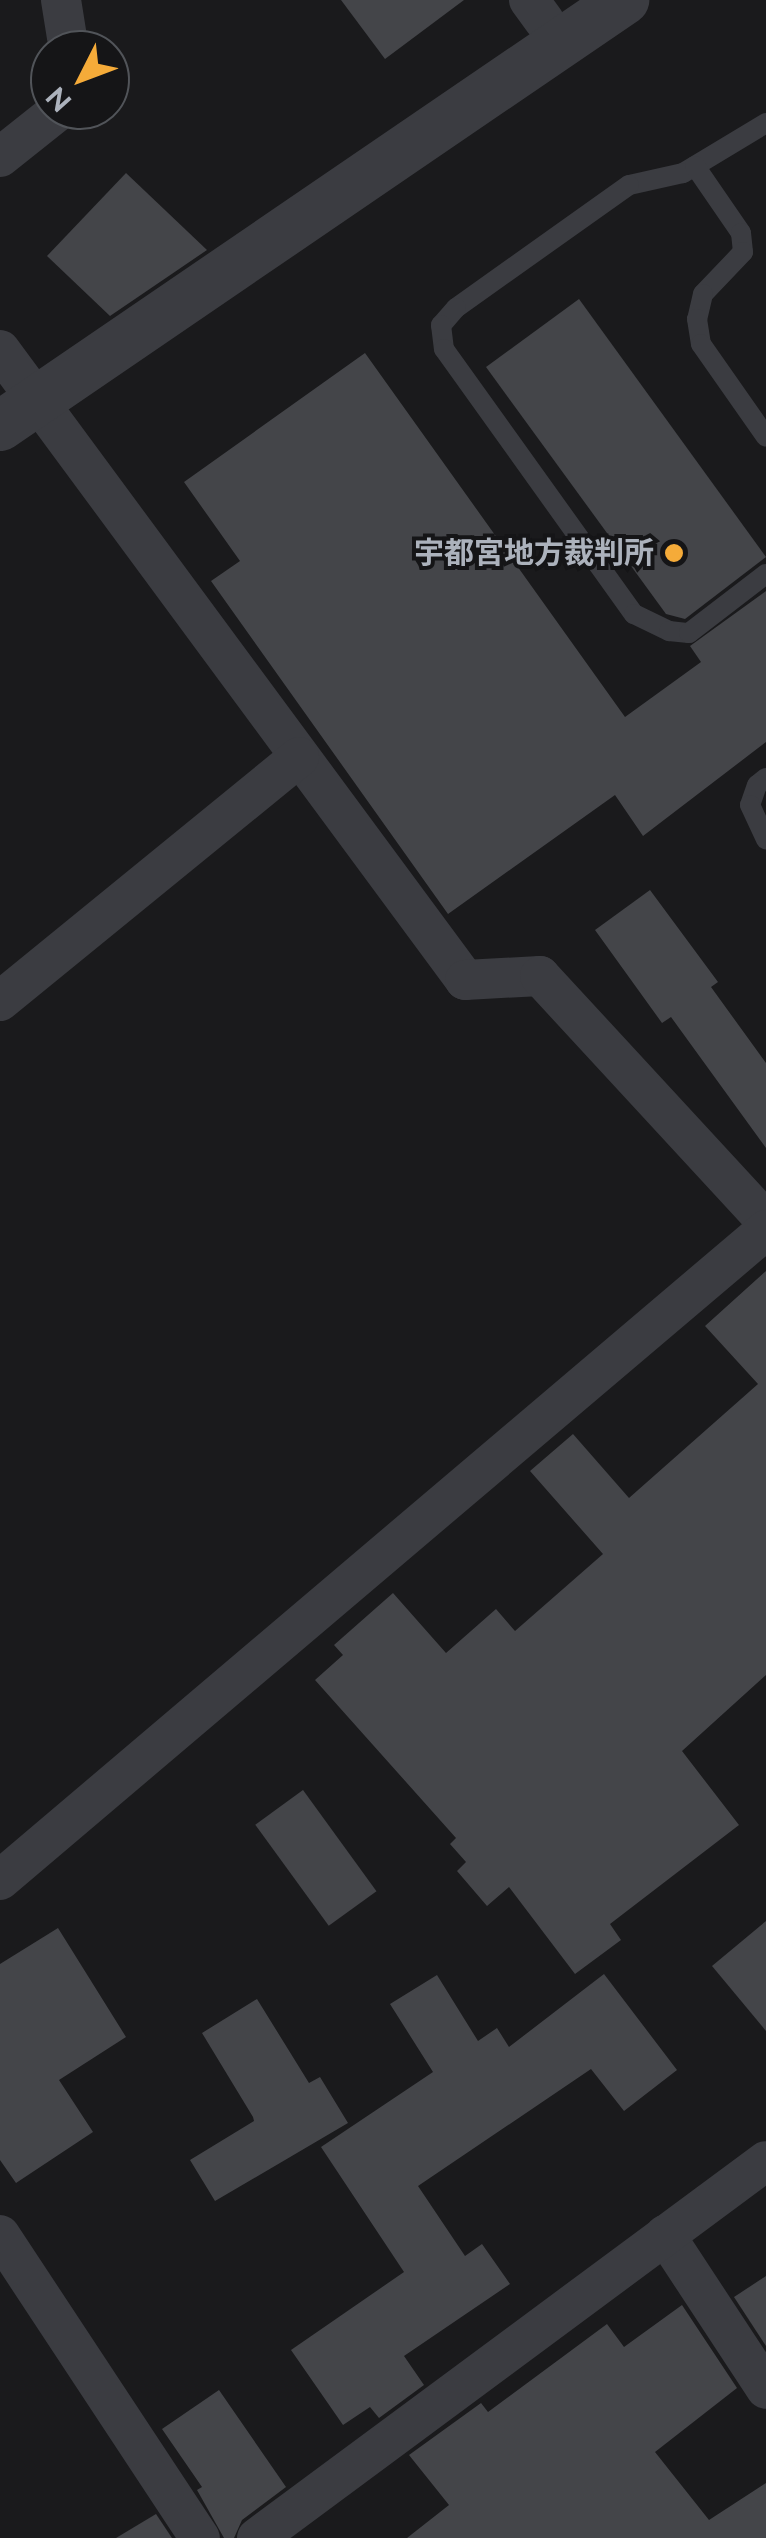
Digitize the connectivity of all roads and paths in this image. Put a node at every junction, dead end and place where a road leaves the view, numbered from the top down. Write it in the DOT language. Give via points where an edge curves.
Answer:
graph roads {
  1 [pos="61,0"];
  2 [pos="624,0"];
  3 [pos="66,30"];
  4 [pos="766,123"];
  5 [pos="34,130"];
  6 [pos="0,157"];
  7 [pos="695,166"];
  8 [pos="0,350"];
  9 [pos="0,426"];
  10 [pos="766,437"];
  11 [pos="766,574"];
  12 [pos="299,757"];
  13 [pos="766,778"];
  14 [pos="766,840"];
  15 [pos="0,1001"];
  16 [pos="766,1221"];
  17 [pos="766,1230"];
  18 [pos="0,1880"];
  19 [pos="766,2160"];
  20 [pos="0,2235"];
  21 [pos="665,2236"];
  22 [pos="766,2389"];
  23 [pos="200,2538"];
  24 [pos="257,2538"];
  1 -- 3 [label="street"];
  2 -- 9 [label="street"];
  4 -- 7 [label="lane"];
  5 -- 6 [label="street"];
  7 -- 10 [label="lane" via="741,232 743,252 704,294 697,319 701,344"];
  7 -- 11 [label="lane" via="629,185 456,308 441,325 444,349 634,614 669,631 690,632"];
  8 -- 12 [label="street"];
  12 -- 15 [label="street"];
  12 -- 16 [label="street" via="465,980 540,976"];
  13 -- 14 [label="lane" via="750,805"];
  17 -- 18 [label="street"];
  19 -- 21 [label="street"];
  20 -- 23 [label="street"];
  21 -- 22 [label="street"];
  21 -- 24 [label="street"];
}
